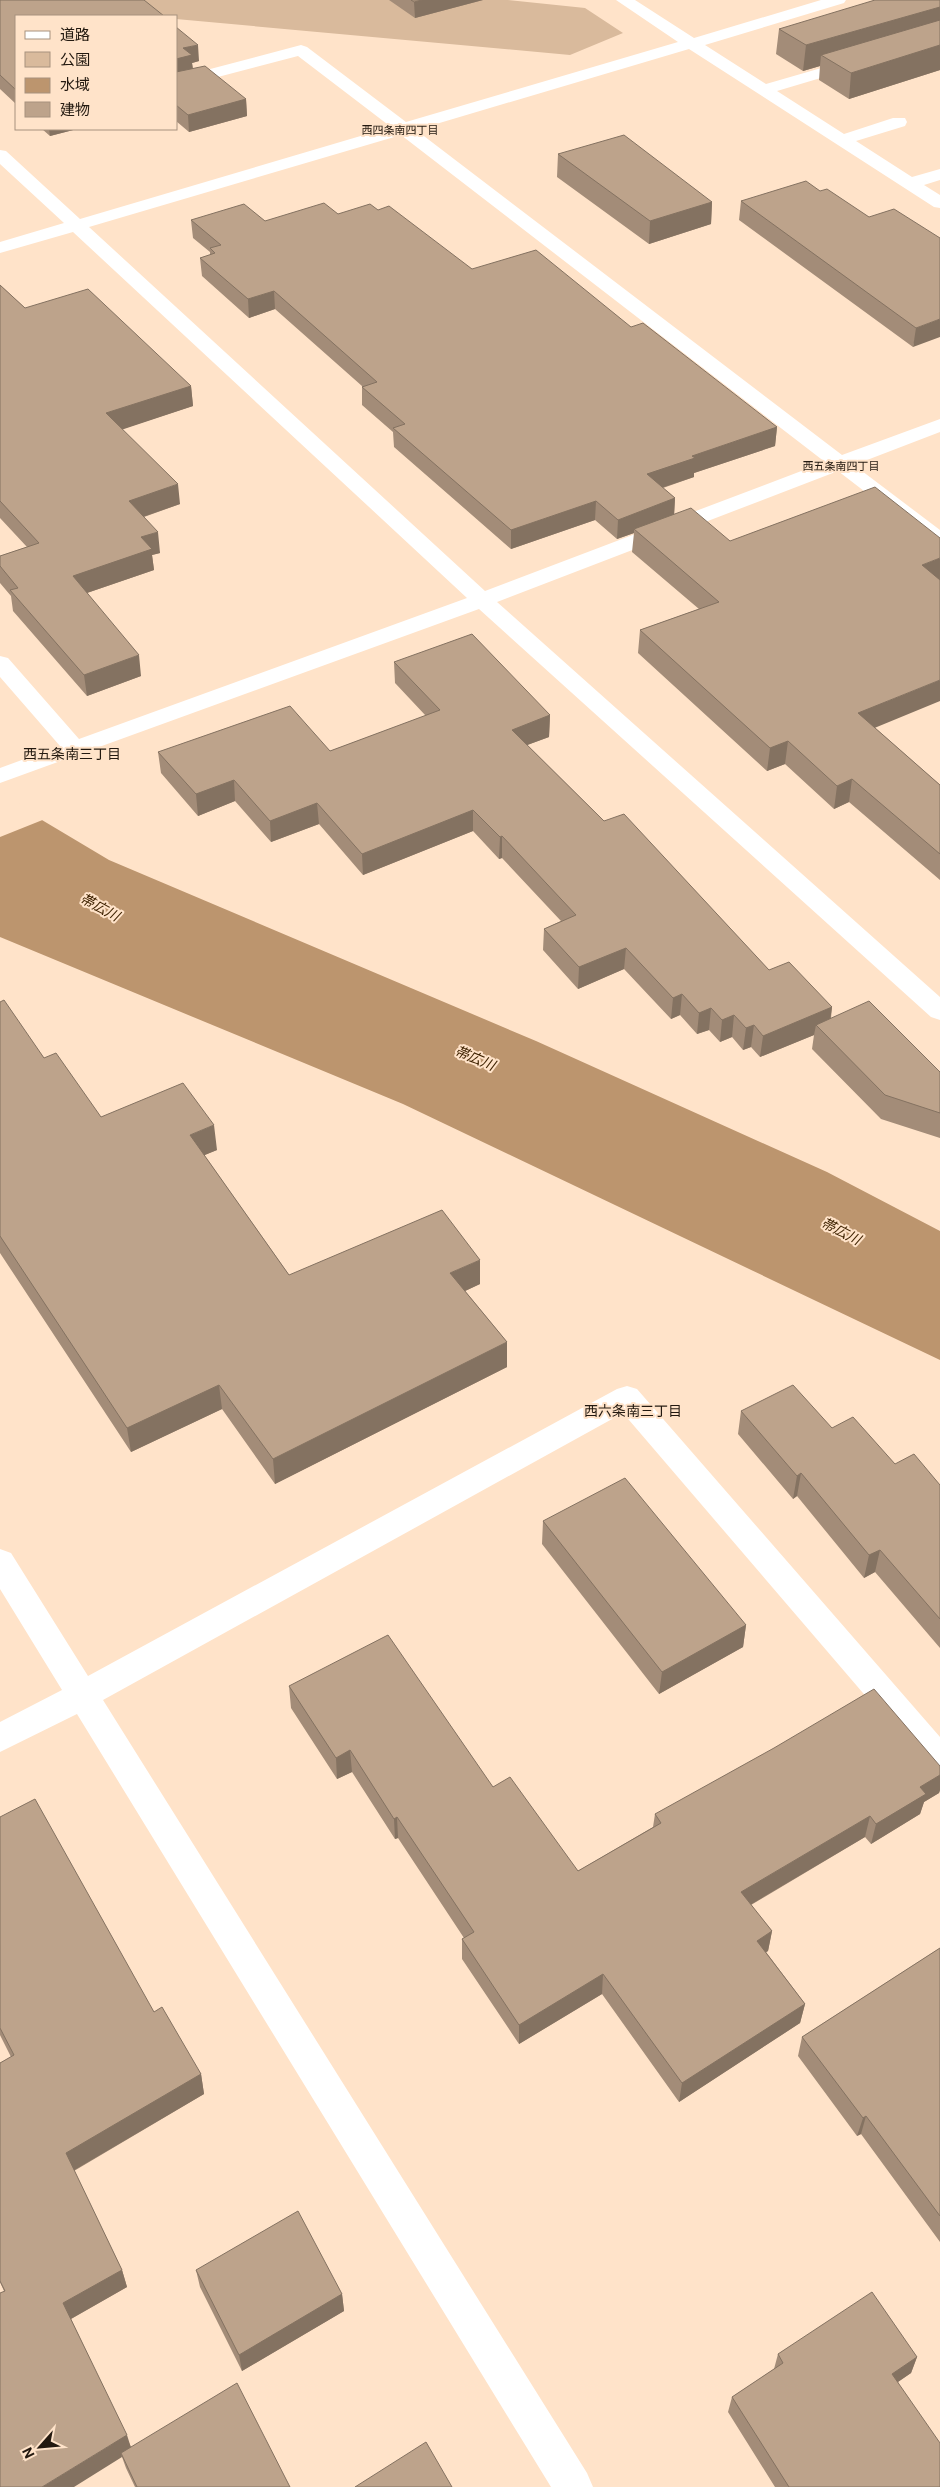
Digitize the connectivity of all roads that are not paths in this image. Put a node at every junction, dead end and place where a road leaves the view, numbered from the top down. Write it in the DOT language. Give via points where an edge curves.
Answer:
graph roads {
  1 [pos="624,0"];
  2 [pos="838,0"];
  3 [pos="690,42"];
  4 [pos="866,59"];
  5 [pos="178,82"];
  6 [pos="764,90"];
  7 [pos="898,122"];
  8 [pos="404,129"];
  9 [pos="842,140"];
  10 [pos="0,155"];
  11 [pos="940,174"];
  12 [pos="910,184"];
  13 [pos="940,203"];
  14 [pos="76,225"];
  15 [pos="0,248"];
  16 [pos="940,425"];
  17 [pos="837,463"];
  18 [pos="940,540"];
  19 [pos="482,600"];
  20 [pos="0,663"];
  21 [pos="74,748"];
  22 [pos="9,772"];
  23 [pos="940,1011"];
  24 [pos="0,1562"];
  25 [pos="83,1696"];
  26 [pos="0,1738"];
  27 [pos="940,1760"];
  28 [pos="573,2487"];
  1 -- 3 [label="street"];
  2 -- 3 [label="street"];
  3 -- 6 [label="street"];
  3 -- 8 [label="street"];
  4 -- 6 [label="street"];
  5 -- 8 [label="street" via="301,50"];
  6 -- 9 [label="street"];
  7 -- 9 [label="street"];
  8 -- 14 [label="street"];
  8 -- 17 [label="street"];
  9 -- 12 [label="street"];
  10 -- 14 [label="street"];
  11 -- 12 [label="street"];
  12 -- 13 [label="street"];
  14 -- 15 [label="street"];
  14 -- 19 [label="street"];
  16 -- 17 [label="street"];
  17 -- 18 [label="street"];
  17 -- 19 [label="street"];
  19 -- 21 [label="street"];
  19 -- 23 [label="street"];
  20 -- 21 [label="street"];
  21 -- 22 [label="street"];
  24 -- 25 [label="street"];
  25 -- 26 [label="street"];
  25 -- 27 [label="street" via="628,1397"];
  25 -- 28 [label="street"];
}
